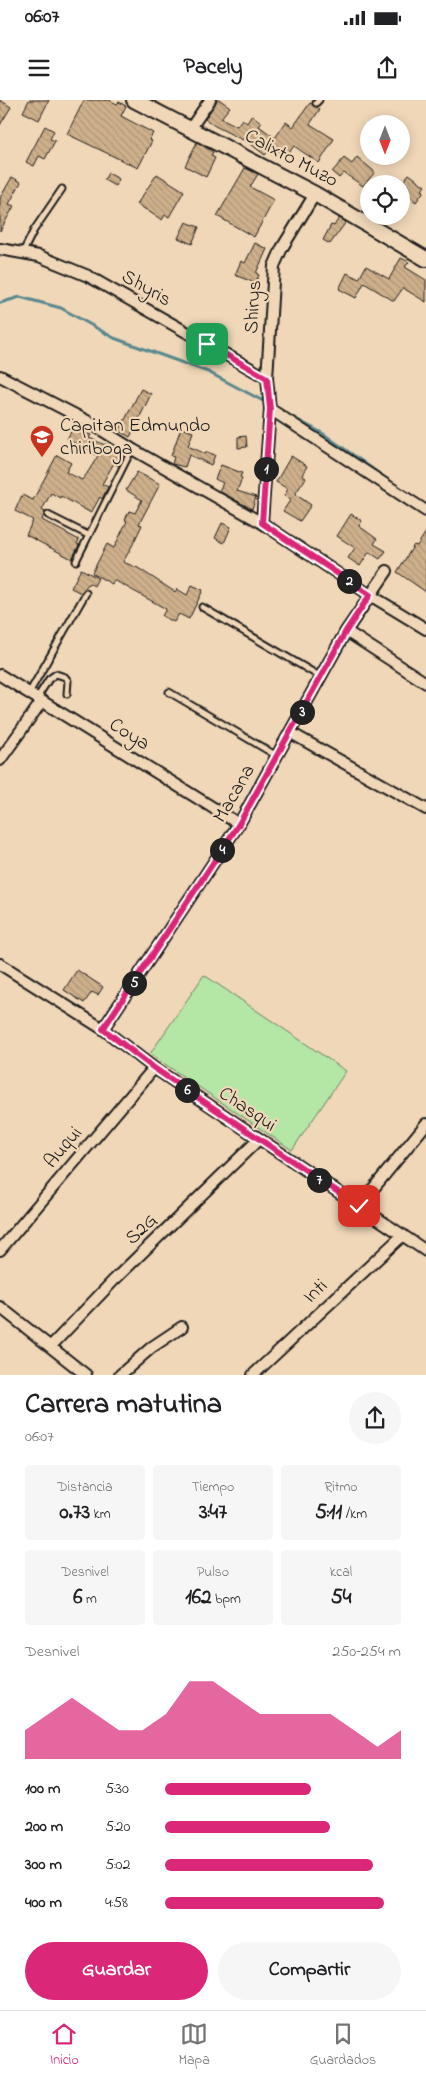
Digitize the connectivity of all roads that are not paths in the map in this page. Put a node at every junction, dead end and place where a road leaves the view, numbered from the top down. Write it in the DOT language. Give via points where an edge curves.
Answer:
graph roads {
  1 [pos="134,100"];
  2 [pos="210,100"];
  3 [pos="190,129"];
  4 [pos="62,189"];
  5 [pos="315,194"];
  6 [pos="0,249"];
  7 [pos="23,252"];
  8 [pos="426,259"];
  9 [pos="0,376"];
  10 [pos="267,378"];
  11 [pos="270,409"];
  12 [pos="132,449"];
  13 [pos="426,511"];
  14 [pos="48,515"];
  15 [pos="262,523"];
  16 [pos="88,535"];
  17 [pos="76,561"];
  18 [pos="387,571"];
  19 [pos="86,593"];
  20 [pos="370,595"];
  21 [pos="202,607"];
  22 [pos="426,629"];
  23 [pos="346,631"];
  24 [pos="0,675"];
  25 [pos="321,677"];
  26 [pos="426,683"];
  27 [pos="169,692"];
  28 [pos="67,694"];
  29 [pos="36,698"];
  30 [pos="291,734"];
  31 [pos="278,756"];
  32 [pos="0,760"];
  33 [pos="426,809"];
  34 [pos="239,824"];
  35 [pos="0,964"];
  36 [pos="103,1029"];
  37 [pos="154,1068"];
  38 [pos="426,1124"];
  39 [pos="259,1140"];
  40 [pos="359,1206"];
  41 [pos="403,1235"];
  42 [pos="0,1250"];
  43 [pos="426,1251"];
  44 [pos="0,1307"];
  45 [pos="182,1327"];
  46 [pos="51,1346"];
  47 [pos="86,1375"];
  48 [pos="120,1375"];
  49 [pos="253,1375"];
  1 -- 3 [label="street, Calixto Muzo" via="154,107"];
  2 -- 3 [label="street"];
  3 -- 5 [label="street, Calixto Muzo"];
  4 -- 7 [label="lane"];
  5 -- 8 [label="street, Calixto Muzo"];
  5 -- 10 [label="street, Shirys" via="274,266"];
  6 -- 7 [label="street, Shyris"];
  7 -- 10 [label="street, Shyris" via="88,276"];
  9 -- 12 [label="street" via="87,421"];
  10 -- 11 [label="street, Shirys"];
  11 -- 13 [label="street"];
  11 -- 15 [label="street, Shirys"];
  12 -- 15 [label="street"];
  12 -- 16 [label="lane"];
  14 -- 16 [label="lane"];
  15 -- 20 [label="street"];
  16 -- 17 [label="lane"];
  18 -- 20 [label="street, Macana"];
  19 -- 29 [label="lane"];
  20 -- 22 [label="street"];
  20 -- 23 [label="street, Macana"];
  21 -- 25 [label="lane"];
  23 -- 25 [label="street, Macana"];
  23 -- 26 [label="street"];
  24 -- 29 [label="street, Coya"];
  25 -- 30 [label="street, Macana"];
  27 -- 31 [label="lane"];
  28 -- 29 [label="lane" via="68,680 56,674"];
  29 -- 32 [label="street"];
  29 -- 34 [label="street, Coya"];
  30 -- 31 [label="street, Macana"];
  30 -- 33 [label="street"];
  31 -- 34 [label="street, Macana"];
  34 -- 36 [label="street, Macana"];
  35 -- 36 [label="street, Chasqui"];
  36 -- 37 [label="street, Chasqui"];
  37 -- 39 [label="street, Chasqui"];
  37 -- 42 [label="street, Auqui"];
  38 -- 40 [label="street"];
  39 -- 40 [label="street, Chasqui"];
  39 -- 46 [label="street, S2G" via="114,1280"];
  40 -- 41 [label="street, Chasqui"];
  41 -- 43 [label="street, Chasqui"];
  41 -- 49 [label="street, Inti"];
  44 -- 46 [label="street"];
  45 -- 48 [label="street"];
  46 -- 47 [label="street"];
}
